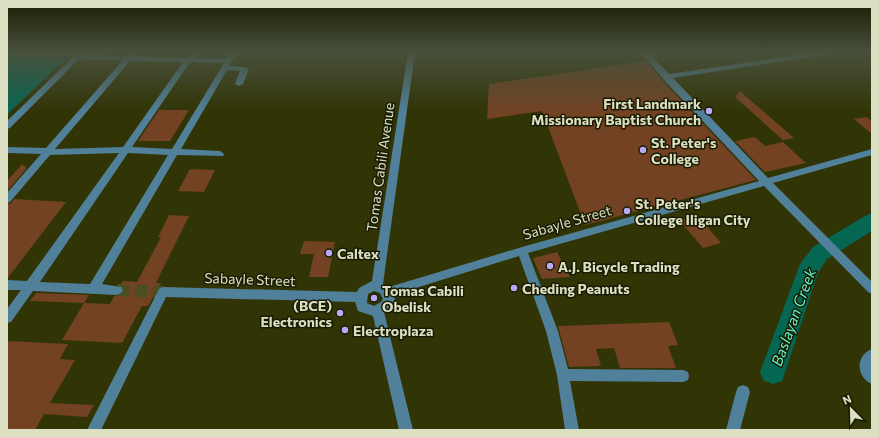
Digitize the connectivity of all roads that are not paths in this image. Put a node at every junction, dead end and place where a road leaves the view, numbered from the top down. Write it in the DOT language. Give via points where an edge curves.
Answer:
graph roads {
  1 [pos="61,72"];
  2 [pos="115,72"];
  3 [pos="180,72"];
  4 [pos="221,72"];
  5 [pos="244,72"];
  6 [pos="409,72"];
  7 [pos="662,72"];
  8 [pos="696,72"];
  9 [pos="666,77"];
  10 [pos="239,84"];
  11 [pos="7,126"];
  12 [pos="7,150"];
  13 [pos="126,150"];
  14 [pos="47,151"];
  15 [pos="173,152"];
  16 [pos="872,152"];
  17 [pos="220,154"];
  18 [pos="766,182"];
  19 [pos="7,199"];
  20 [pos="522,251"];
  21 [pos="7,285"];
  22 [pos="31,286"];
  23 [pos="93,289"];
  24 [pos="382,289"];
  25 [pos="872,289"];
  26 [pos="117,290"];
  27 [pos="360,297"];
  28 [pos="378,311"];
  29 [pos="7,318"];
  30 [pos="868,358"];
  31 [pos="564,374"];
  32 [pos="683,376"];
  33 [pos="872,378"];
  34 [pos="744,392"];
  35 [pos="94,430"];
  36 [pos="406,430"];
  37 [pos="572,430"];
  38 [pos="733,430"];
  1 -- 11 [label="street"];
  2 -- 14 [label="street"];
  3 -- 13 [label="street"];
  4 -- 15 [label="street"];
  5 -- 10 [label="street"];
  6 -- 24 [label="street, Tomas Cabili Avenue"];
  7 -- 9 [label="street"];
  8 -- 9 [label="street"];
  9 -- 18 [label="street"];
  12 -- 14 [label="street"];
  13 -- 14 [label="street"];
  13 -- 15 [label="street"];
  13 -- 22 [label="street"];
  14 -- 19 [label="street"];
  15 -- 17 [label="street"];
  15 -- 23 [label="street"];
  16 -- 18 [label="street, Sabayle Street"];
  18 -- 20 [label="street, Sabayle Street"];
  18 -- 25 [label="street"];
  20 -- 24 [label="street, Sabayle Street"];
  20 -- 31 [label="street" via="552,331"];
  21 -- 22 [label="street"];
  22 -- 23 [label="street"];
  22 -- 29 [label="street"];
  23 -- 26 [label="street"];
  24 -- 27 [label="street" via="366,289"];
  24 -- 28 [label="street" via="388,302"];
  27 -- 28 [label="street" via="362,307 369,311"];
  27 -- 35 [label="street, Sabayle Street" via="163,292"];
  28 -- 36 [label="street"];
  30 -- 33 [label="street" via="866,368"];
  31 -- 32 [label="street"];
  31 -- 37 [label="street"];
  34 -- 38 [label="street"];
}
